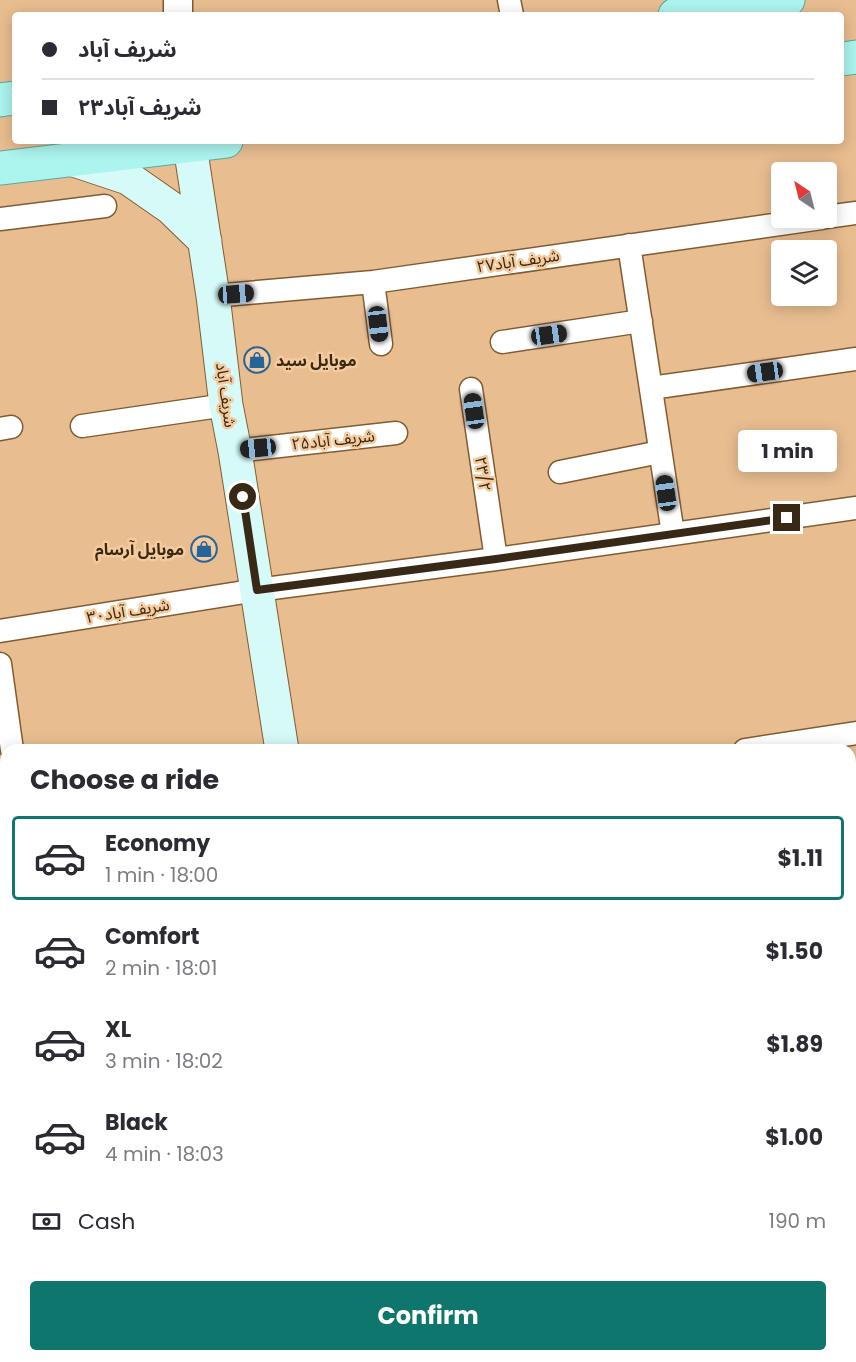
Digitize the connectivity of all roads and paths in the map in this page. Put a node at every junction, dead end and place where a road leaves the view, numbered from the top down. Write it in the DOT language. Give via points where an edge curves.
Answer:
graph roads {
  1 [pos="788,0"];
  2 [pos="681,11"];
  3 [pos="204,144"];
  4 [pos="190,146"];
  5 [pos="71,159"];
  6 [pos="0,168"];
  7 [pos="105,206"];
  8 [pos="856,213"];
  9 [pos="837,215"];
  10 [pos="0,219"];
  11 [pos="771,225"];
  12 [pos="205,241"];
  13 [pos="629,245"];
  14 [pos="373,282"];
  15 [pos="213,296"];
  16 [pos="641,321"];
  17 [pos="502,342"];
  18 [pos="381,345"];
  19 [pos="856,359"];
  20 [pos="651,388"];
  21 [pos="471,390"];
  22 [pos="226,405"];
  23 [pos="82,426"];
  24 [pos="396,433"];
  25 [pos="235,451"];
  26 [pos="660,452"];
  27 [pos="560,472"];
  28 [pos="856,508"];
  29 [pos="673,534"];
  30 [pos="496,559"];
  31 [pos="257,590"];
  32 [pos="0,632"];
  33 [pos="0,664"];
  34 [pos="856,733"];
  35 [pos="11,744"];
  36 [pos="281,744"];
  37 [pos="806,744"];
  1 -- 2 [label="main road"];
  3 -- 4 [label="main road"];
  4 -- 5 [label="main road"];
  4 -- 12 [label="main road, شریف آباد"];
  5 -- 6 [label="main road"];
  5 -- 12 [label="main road" via="128,178 171,208"];
  7 -- 10 [label="street"];
  8 -- 9 [label="street, شریف آباد۲۷"];
  11 -- 13 [label="street, شریف آباد۲۷"];
  12 -- 15 [label="main road, شریف آباد"];
  13 -- 14 [label="street, شریف آباد۲۷"];
  13 -- 16 [label="street"];
  14 -- 15 [label="street, شریف آباد۲۷"];
  14 -- 18 [label="street"];
  15 -- 22 [label="main road, شریف آباد"];
  16 -- 17 [label="street"];
  16 -- 20 [label="street"];
  19 -- 20 [label="street"];
  20 -- 26 [label="street"];
  21 -- 30 [label="street, ۲۳/۲"];
  22 -- 23 [label="street"];
  22 -- 25 [label="main road, شریف آباد"];
  24 -- 25 [label="street, شریف آباد۲۵"];
  25 -- 31 [label="main road, شریف آباد"];
  26 -- 27 [label="street"];
  26 -- 29 [label="street"];
  28 -- 29 [label="street, شریف آباد۳۰"];
  29 -- 30 [label="street, شریف آباد۳۰"];
  30 -- 31 [label="street, شریف آباد۳۰"];
  31 -- 32 [label="street, شریف آباد۳۰"];
  31 -- 36 [label="main road, شریف آباد"];
  33 -- 35 [label="street"];
  34 -- 37 [label="street"];
}
